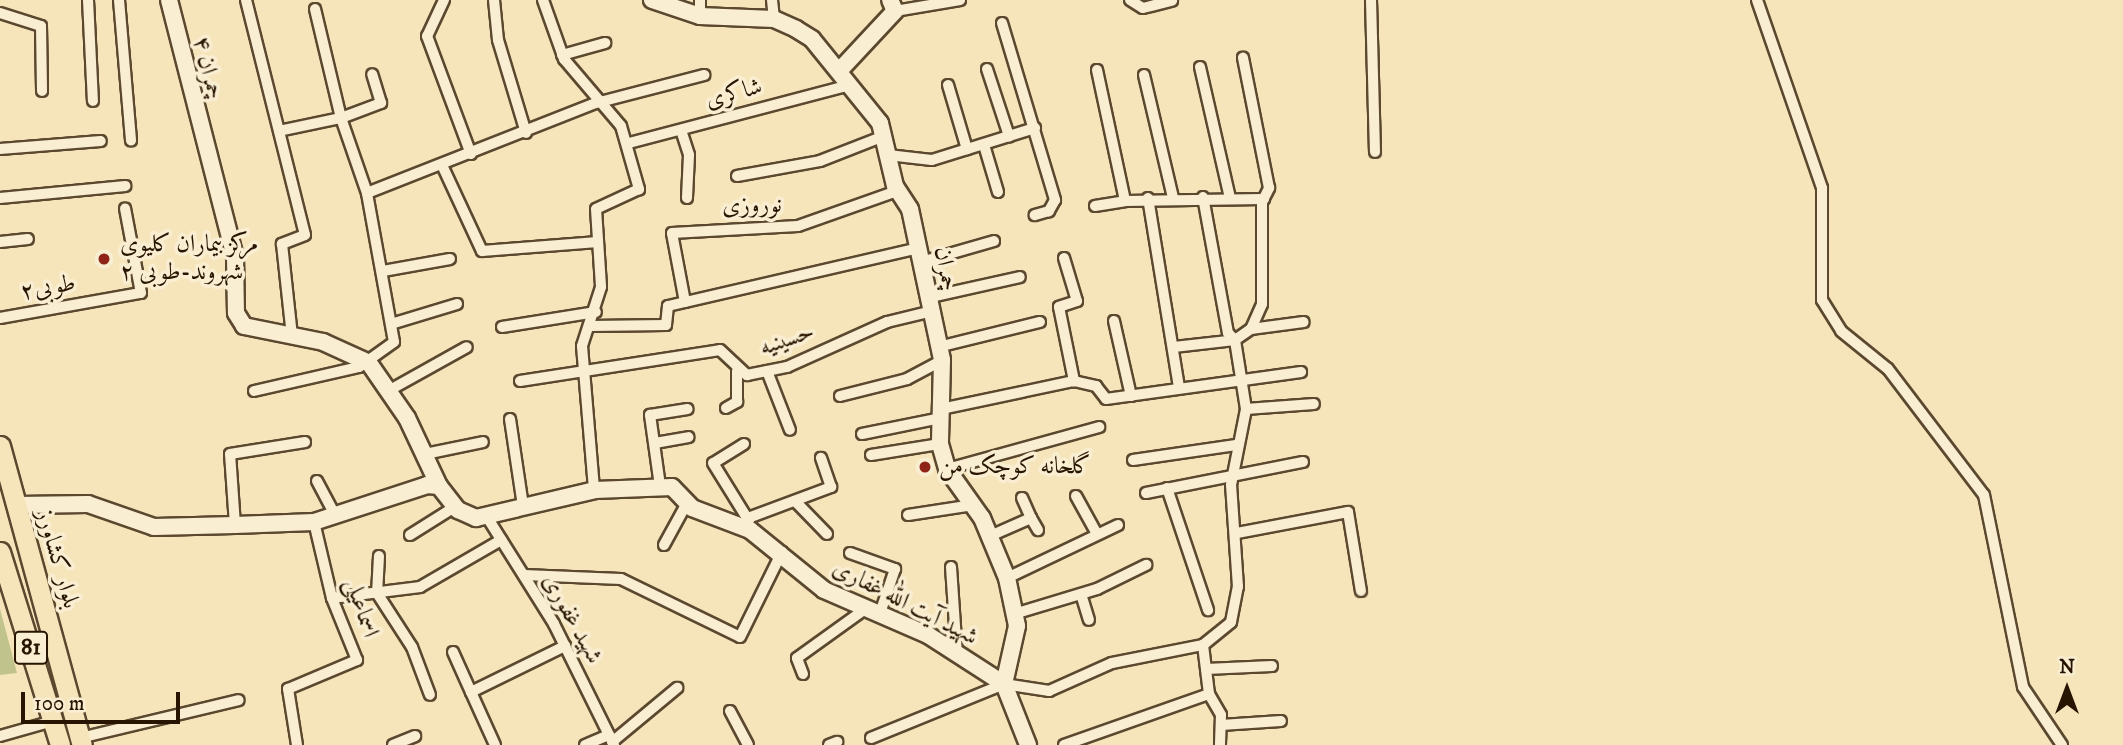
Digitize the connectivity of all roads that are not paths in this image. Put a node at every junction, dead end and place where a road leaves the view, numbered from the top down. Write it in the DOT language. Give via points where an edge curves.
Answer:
graph roads {
  1 [pos="88,0"];
  2 [pos="119,0"];
  3 [pos="169,0"];
  4 [pos="246,0"];
  5 [pos="444,0"];
  6 [pos="494,0"];
  7 [pos="543,0"];
  8 [pos="652,0"];
  9 [pos="772,0"];
  10 [pos="960,0"];
  11 [pos="1130,0"];
  12 [pos="1371,0"];
  13 [pos="1757,0"];
  14 [pos="1172,1"];
  15 [pos="893,6"];
  16 [pos="700,8"];
  17 [pos="315,9"];
  18 [pos="0,13"];
  19 [pos="774,19"];
  20 [pos="1002,23"];
  21 [pos="605,43"];
  22 [pos="562,55"];
  23 [pos="1243,58"];
  24 [pos="1200,66"];
  25 [pos="987,69"];
  26 [pos="1097,70"];
  27 [pos="839,71"];
  28 [pos="372,74"];
  29 [pos="704,75"];
  30 [pos="1144,75"];
  31 [pos="850,85"];
  32 [pos="948,85"];
  33 [pos="42,91"];
  34 [pos="93,101"];
  35 [pos="596,103"];
  36 [pos="341,118"];
  37 [pos="1035,128"];
  38 [pos="681,130"];
  39 [pos="279,131"];
  40 [pos="526,133"];
  41 [pos="884,136"];
  42 [pos="1009,136"];
  43 [pos="101,141"];
  44 [pos="131,141"];
  45 [pos="629,144"];
  46 [pos="984,145"];
  47 [pos="0,149"];
  48 [pos="967,149"];
  49 [pos="1375,152"];
  50 [pos="471,154"];
  51 [pos="888,155"];
  52 [pos="442,165"];
  53 [pos="737,176"];
  54 [pos="125,186"];
  55 [pos="897,191"];
  56 [pos="998,192"];
  57 [pos="367,193"];
  58 [pos="0,198"];
  59 [pos="687,198"];
  60 [pos="1148,198"];
  61 [pos="1173,198"];
  62 [pos="1203,198"];
  63 [pos="1230,198"];
  64 [pos="1264,199"];
  65 [pos="1125,201"];
  66 [pos="1095,206"];
  67 [pos="124,208"];
  68 [pos="1035,215"];
  69 [pos="28,239"];
  70 [pos="994,241"];
  71 [pos="0,242"];
  72 [pos="598,242"];
  73 [pos="920,255"];
  74 [pos="1064,258"];
  75 [pos="450,259"];
  76 [pos="383,271"];
  77 [pos="1020,277"];
  78 [pos="685,302"];
  79 [pos="457,304"];
  80 [pos="927,305"];
  81 [pos="596,312"];
  82 [pos="0,318"];
  83 [pos="1114,321"];
  84 [pos="1040,322"];
  85 [pos="1304,322"];
  86 [pos="391,324"];
  87 [pos="592,326"];
  88 [pos="502,327"];
  89 [pos="1251,329"];
  90 [pos="292,336"];
  91 [pos="1236,340"];
  92 [pos="467,347"];
  93 [pos="1174,348"];
  94 [pos="940,353"];
  95 [pos="369,363"];
  96 [pos="583,368"];
  97 [pos="737,371"];
  98 [pos="767,371"];
  99 [pos="1301,372"];
  100 [pos="1242,379"];
  101 [pos="520,381"];
  102 [pos="1074,381"];
  103 [pos="1179,388"];
  104 [pos="254,391"];
  105 [pos="388,391"];
  106 [pos="840,396"];
  107 [pos="1131,396"];
  108 [pos="1314,404"];
  109 [pos="726,408"];
  110 [pos="1246,409"];
  111 [pos="688,410"];
  112 [pos="939,414"];
  113 [pos="510,419"];
  114 [pos="1099,427"];
  115 [pos="790,430"];
  116 [pos="862,435"];
  117 [pos="688,437"];
  118 [pos="305,442"];
  119 [pos="483,442"];
  120 [pos="654,443"];
  121 [pos="744,444"];
  122 [pos="940,444"];
  123 [pos="1236,445"];
  124 [pos="0,446"];
  125 [pos="425,454"];
  126 [pos="872,455"];
  127 [pos="821,457"];
  128 [pos="1133,460"];
  129 [pos="1303,461"];
  130 [pos="947,469"];
  131 [pos="1232,472"];
  132 [pos="317,481"];
  133 [pos="439,486"];
  134 [pos="660,486"];
  135 [pos="1167,488"];
  136 [pos="0,490"];
  137 [pos="594,490"];
  138 [pos="1146,493"];
  139 [pos="1076,496"];
  140 [pos="1021,498"];
  141 [pos="796,501"];
  142 [pos="687,503"];
  143 [pos="17,505"];
  144 [pos="973,505"];
  145 [pos="456,506"];
  146 [pos="523,506"];
  147 [pos="335,515"];
  148 [pos="908,515"];
  149 [pos="487,517"];
  150 [pos="748,517"];
  151 [pos="1031,517"];
  152 [pos="314,522"];
  153 [pos="235,525"];
  154 [pos="1118,525"];
  155 [pos="1038,530"];
  156 [pos="755,533"];
  157 [pos="1237,533"];
  158 [pos="827,534"];
  159 [pos="1097,534"];
  160 [pos="410,535"];
  161 [pos="989,536"];
  162 [pos="501,540"];
  163 [pos="664,545"];
  164 [pos="0,552"];
  165 [pos="782,552"];
  166 [pos="850,553"];
  167 [pos="379,556"];
  168 [pos="1146,565"];
  169 [pos="951,567"];
  170 [pos="524,575"];
  171 [pos="1007,578"];
  172 [pos="1361,591"];
  173 [pos="377,593"];
  174 [pos="1081,594"];
  175 [pos="332,598"];
  176 [pos="874,610"];
  177 [pos="1208,610"];
  178 [pos="1014,614"];
  179 [pos="1089,620"];
  180 [pos="1203,645"];
  181 [pos="565,646"];
  182 [pos="453,652"];
  183 [pos="957,654"];
  184 [pos="1272,666"];
  185 [pos="1206,669"];
  186 [pos="803,674"];
  187 [pos="1004,684"];
  188 [pos="65,686"];
  189 [pos="677,688"];
  190 [pos="471,692"];
  191 [pos="1209,694"];
  192 [pos="429,695"];
  193 [pos="239,700"];
  194 [pos="730,711"];
  195 [pos="1281,720"];
  196 [pos="53,721"];
  197 [pos="1221,724"];
  198 [pos="0,736"];
  199 [pos="415,736"];
  200 [pos="871,738"];
  201 [pos="611,741"];
  202 [pos="81,742"];
  203 [pos="60,745"];
  204 [pos="297,745"];
  205 [pos="393,745"];
  206 [pos="495,745"];
  207 [pos="585,745"];
  208 [pos="748,745"];
  209 [pos="1027,745"];
  210 [pos="1064,745"];
  211 [pos="1220,745"];
  212 [pos="2063,745"];
  1 -- 34 [label="street"];
  2 -- 44 [label="street"];
  3 -- 90 [label="street, چمران ۴" via="235,257 236,313 244,326"];
  4 -- 39 [label="street"];
  5 -- 50 [label="street" via="427,36"];
  6 -- 40 [label="street" via="498,40"];
  7 -- 22 [label="street"];
  8 -- 16 [label="street, چمران"];
  9 -- 19 [label="street"];
  10 -- 15 [label="street"];
  11 -- 14 [label="street" via="1143,8"];
  12 -- 49 [label="street"];
  13 -- 212 [label="street" via="1822,188 1822,300 1841,331 1888,369 1984,495 2023,687"];
  15 -- 27 [label="street"];
  16 -- 19 [label="street, چمران"];
  17 -- 36 [label="street"];
  18 -- 33 [label="street" via="41,26"];
  19 -- 27 [label="street, چمران" via="811,38"];
  20 -- 37 [label="street"];
  21 -- 22 [label="street"];
  22 -- 35 [label="street"];
  23 -- 64 [label="street" via="1269,188"];
  24 -- 63 [label="street"];
  25 -- 42 [label="street"];
  26 -- 65 [label="street"];
  27 -- 31 [label="street, چمران"];
  28 -- 36 [label="street" via="381,103"];
  29 -- 35 [label="street"];
  30 -- 61 [label="street"];
  31 -- 38 [label="street, شاکری"];
  31 -- 41 [label="street, چمران"];
  32 -- 48 [label="street"];
  35 -- 40 [label="street"];
  35 -- 45 [label="street" via="621,126"];
  36 -- 39 [label="street"];
  36 -- 57 [label="street"];
  37 -- 42 [label="street"];
  37 -- 68 [label="street" via="1055,200 1049,211"];
  38 -- 45 [label="street, شاکری"];
  38 -- 59 [label="street" via="689,155"];
  39 -- 90 [label="street" via="305,235 282,244"];
  40 -- 50 [label="street"];
  41 -- 51 [label="street, چمران"];
  41 -- 53 [label="street" via="820,161"];
  42 -- 46 [label="street"];
  43 -- 47 [label="street"];
  45 -- 72 [label="street" via="639,189 596,209"];
  46 -- 48 [label="street"];
  46 -- 56 [label="street"];
  48 -- 51 [label="street" via="932,160"];
  50 -- 52 [label="street"];
  51 -- 55 [label="street, چمران"];
  52 -- 57 [label="street"];
  52 -- 72 [label="street" via="482,251"];
  54 -- 58 [label="street"];
  55 -- 73 [label="street, چمران" via="910,209"];
  55 -- 78 [label="street, نوروزی" via="799,226 672,233"];
  57 -- 76 [label="street"];
  60 -- 61 [label="street"];
  60 -- 65 [label="street"];
  60 -- 93 [label="street"];
  61 -- 62 [label="street"];
  62 -- 63 [label="street"];
  62 -- 91 [label="street" via="1228,333"];
  63 -- 64 [label="street"];
  64 -- 89 [label="street" via="1262,304"];
  65 -- 66 [label="street"];
  67 -- 82 [label="street, طوبی۲" via="141,293"];
  69 -- 71 [label="street"];
  70 -- 73 [label="street"];
  72 -- 81 [label="street"];
  73 -- 78 [label="street"];
  73 -- 80 [label="street, چمران"];
  74 -- 102 [label="street" via="1077,301 1059,307"];
  75 -- 76 [label="street"];
  76 -- 86 [label="street"];
  77 -- 80 [label="street, حسینیه"];
  78 -- 87 [label="street" via="668,306 666,325"];
  79 -- 86 [label="street"];
  80 -- 94 [label="street, چمران"];
  80 -- 98 [label="street, حسینیه"];
  81 -- 87 [label="street"];
  81 -- 88 [label="street"];
  83 -- 107 [label="street"];
  84 -- 94 [label="street"];
  85 -- 89 [label="street"];
  86 -- 95 [label="street" via="394,342"];
  87 -- 96 [label="street" via="582,346"];
  89 -- 91 [label="street"];
  90 -- 95 [label="street, چمران ۴"];
  91 -- 93 [label="street"];
  91 -- 100 [label="street"];
  92 -- 105 [label="street"];
  93 -- 103 [label="street"];
  94 -- 106 [label="street" via="907,379"];
  94 -- 112 [label="street, چمران"];
  95 -- 104 [label="street"];
  95 -- 105 [label="street"];
  96 -- 97 [label="street, حسینیه" via="720,350 733,357"];
  96 -- 101 [label="street, حسینیه"];
  96 -- 137 [label="street"];
  97 -- 98 [label="street, حسینیه"];
  97 -- 109 [label="street" via="737,402"];
  98 -- 115 [label="street"];
  99 -- 100 [label="street"];
  100 -- 103 [label="street"];
  100 -- 110 [label="street"];
  102 -- 107 [label="street" via="1096,386 1106,399"];
  102 -- 112 [label="street"];
  103 -- 107 [label="street"];
  105 -- 125 [label="street"];
  108 -- 110 [label="street"];
  110 -- 123 [label="street"];
  111 -- 120 [label="street" via="650,415"];
  112 -- 116 [label="street"];
  112 -- 122 [label="street, چمران"];
  113 -- 146 [label="street"];
  114 -- 130 [label="street"];
  117 -- 120 [label="street"];
  118 -- 153 [label="street" via="230,454"];
  119 -- 125 [label="street"];
  120 -- 134 [label="street"];
  121 -- 150 [label="street" via="713,463"];
  122 -- 126 [label="street"];
  122 -- 130 [label="street, چمران"];
  123 -- 128 [label="street"];
  123 -- 131 [label="street"];
  124 -- 143 [label="highway, بلوار کشاورز"];
  125 -- 133 [label="street"];
  127 -- 141 [label="street" via="831,487"];
  129 -- 131 [label="street"];
  130 -- 144 [label="street, چمران"];
  131 -- 135 [label="street"];
  131 -- 157 [label="street"];
  132 -- 147 [label="street"];
  133 -- 145 [label="street"];
  133 -- 147 [label="street"];
  134 -- 137 [label="street"];
  134 -- 142 [label="street, شهید آیت الله غفاری" via="672,487"];
  135 -- 138 [label="street"];
  135 -- 177 [label="street"];
  136 -- 188 [label="highway, 81" via="54,674"];
  137 -- 146 [label="street"];
  139 -- 159 [label="street"];
  140 -- 151 [label="street"];
  141 -- 150 [label="street"];
  141 -- 158 [label="street"];
  142 -- 156 [label="street, شهید آیت الله غفاری"];
  142 -- 163 [label="street"];
  143 -- 153 [label="street" via="88,504 155,527"];
  143 -- 188 [label="highway, بلوار کشاورز"];
  144 -- 148 [label="street"];
  144 -- 161 [label="street, چمران"];
  145 -- 149 [label="street"];
  145 -- 160 [label="street"];
  146 -- 149 [label="street"];
  147 -- 152 [label="street"];
  149 -- 162 [label="street, شهید غفوری"];
  150 -- 156 [label="street"];
  151 -- 155 [label="street"];
  151 -- 161 [label="street"];
  152 -- 153 [label="street"];
  152 -- 175 [label="street, اسماعیلی"];
  154 -- 159 [label="street"];
  156 -- 165 [label="street, شهید آیت الله غفاری"];
  157 -- 172 [label="street" via="1348,512"];
  157 -- 180 [label="street" via="1238,587 1231,622"];
  159 -- 171 [label="street"];
  161 -- 171 [label="street, چمران"];
  162 -- 170 [label="street, شهید غفوری"];
  162 -- 173 [label="street" via="420,587"];
  164 -- 196 [label="highway, 81"];
  165 -- 170 [label="street" via="740,637 621,579"];
  165 -- 176 [label="street, شهید آیت الله غفاری" via="824,590"];
  166 -- 176 [label="street" via="895,569"];
  167 -- 173 [label="street"];
  168 -- 174 [label="street"];
  169 -- 183 [label="street"];
  170 -- 181 [label="street, شهید غفوری"];
  171 -- 178 [label="street, چمران"];
  173 -- 175 [label="street"];
  173 -- 192 [label="street" via="412,647"];
  174 -- 178 [label="street"];
  174 -- 179 [label="street"];
  175 -- 204 [label="street, اسماعیلی" via="357,660 288,689"];
  176 -- 183 [label="street, شهید آیت الله غفاری"];
  176 -- 186 [label="street" via="797,658"];
  178 -- 187 [label="street, چمران"];
  180 -- 185 [label="street"];
  180 -- 187 [label="street" via="1112,663 1049,691"];
  181 -- 190 [label="street"];
  181 -- 201 [label="street, شهید غفوری"];
  182 -- 190 [label="street"];
  183 -- 187 [label="street, شهید آیت الله غفاری"];
  184 -- 185 [label="street"];
  185 -- 191 [label="street"];
  187 -- 200 [label="street"];
  187 -- 209 [label="street"];
  188 -- 202 [label="highway, 81"];
  189 -- 201 [label="street"];
  190 -- 206 [label="street"];
  191 -- 197 [label="street"];
  191 -- 210 [label="street"];
  193 -- 202 [label="street"];
  194 -- 208 [label="street"];
  195 -- 197 [label="street"];
  196 -- 198 [label="street"];
  196 -- 203 [label="highway, 81"];
  197 -- 211 [label="street"];
  199 -- 205 [label="street"];
  201 -- 207 [label="street"];
}
